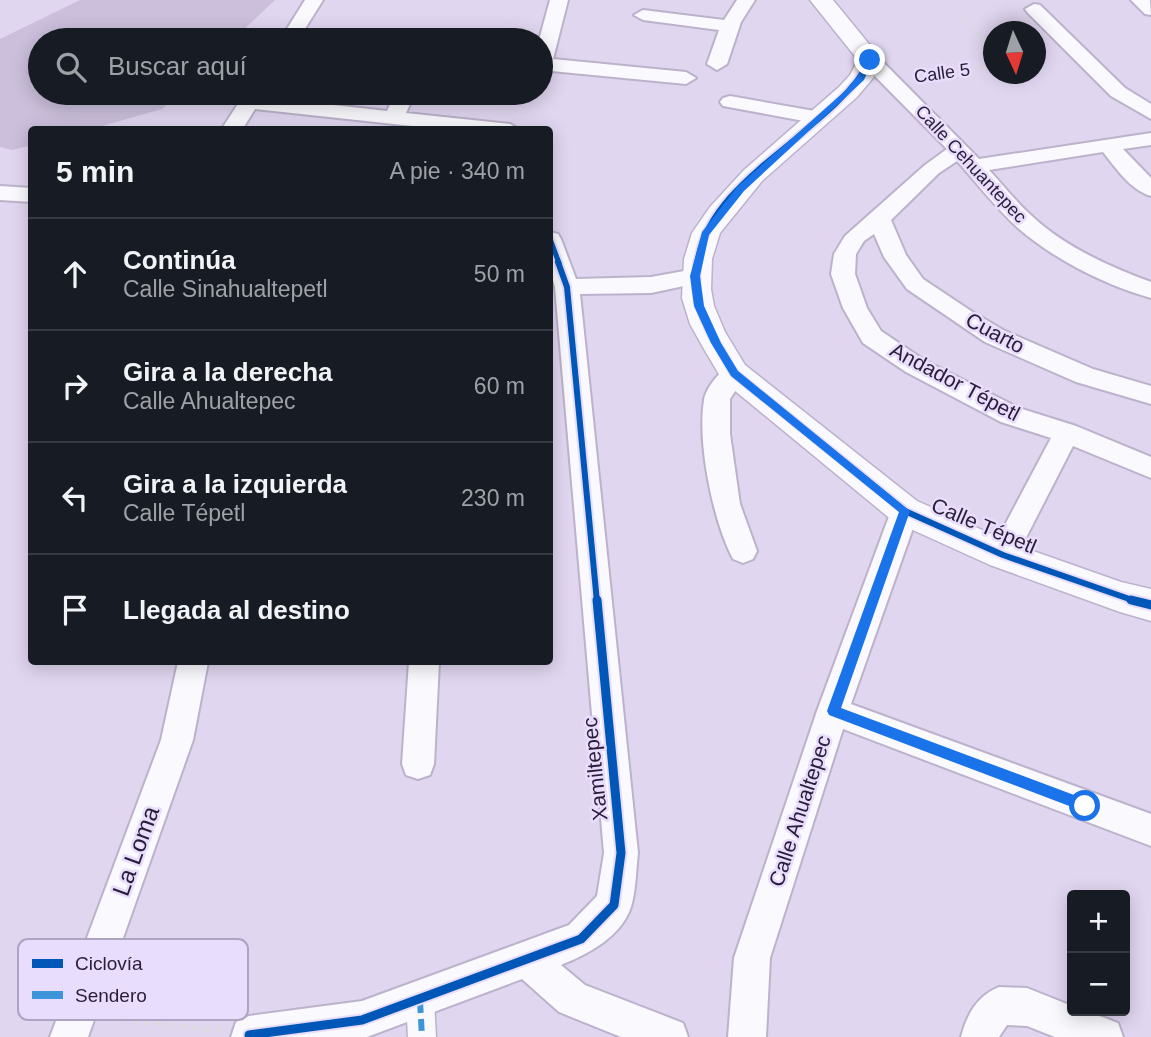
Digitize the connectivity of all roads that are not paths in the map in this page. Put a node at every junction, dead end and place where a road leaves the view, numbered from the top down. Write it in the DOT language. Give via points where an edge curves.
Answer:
graph roads {
  1 [pos="314,0"];
  2 [pos="559,0"];
  3 [pos="746,0"];
  4 [pos="1140,0"];
  5 [pos="827,1"];
  6 [pos="1034,9"];
  7 [pos="1151,9"];
  8 [pos="643,15"];
  9 [pos="730,26"];
  10 [pos="296,28"];
  11 [pos="551,28"];
  12 [pos="717,64"];
  13 [pos="553,65"];
  14 [pos="880,70"];
  15 [pos="686,78"];
  16 [pos="730,102"];
  17 [pos="247,105"];
  18 [pos="309,105"];
  19 [pos="400,105"];
  20 [pos="1151,113"];
  21 [pos="394,117"];
  22 [pos="820,118"];
  23 [pos="234,126"];
  24 [pos="474,126"];
  25 [pos="1151,139"];
  26 [pos="1108,145"];
  27 [pos="966,158"];
  28 [pos="1151,189"];
  29 [pos="0,193"];
  30 [pos="28,195"];
  31 [pos="879,219"];
  32 [pos="553,247"];
  33 [pos="695,276"];
  34 [pos="567,287"];
  35 [pos="1151,290"];
  36 [pos="734,373"];
  37 [pos="1151,395"];
  38 [pos="1067,433"];
  39 [pos="1151,468"];
  40 [pos="905,511"];
  41 [pos="743,551"];
  42 [pos="1003,555"];
  43 [pos="1151,605"];
  44 [pos="191,665"];
  45 [pos="425,665"];
  46 [pos="833,711"];
  47 [pos="418,764"];
  48 [pos="1151,830"];
  49 [pos="104,939"];
  50 [pos="526,958"];
  51 [pos="421,1019"];
  52 [pos="249,1035"];
  53 [pos="669,1037"];
  54 [pos="744,1037"];
  55 [pos="981,1037"];
  56 [pos="1104,1037"];
  1 -- 10 [label="street"];
  2 -- 11 [label="street"];
  3 -- 9 [label="street"];
  4 -- 7 [label="street"];
  5 -- 14 [label="street, Calle Cehuantepec"];
  6 -- 20 [label="street" via="1118,92"];
  8 -- 9 [label="street"];
  9 -- 12 [label="street"];
  13 -- 15 [label="street"];
  14 -- 22 [label="street, Calle Tépetl" via="861,78"];
  14 -- 27 [label="street, Calle Cehuantepec"];
  16 -- 22 [label="street"];
  17 -- 23 [label="street"];
  18 -- 21 [label="street"];
  19 -- 21 [label="street"];
  21 -- 24 [label="street"];
  22 -- 33 [label="street, Calle Tépetl" via="740,189 705,234"];
  25 -- 26 [label="street"];
  26 -- 27 [label="street"];
  26 -- 28 [label="street"];
  27 -- 31 [label="street, Andador Tépetl" via="932,169"];
  27 -- 35 [label="street, Calle Cehuantepec" via="1026,223 1066,251"];
  29 -- 30 [label="street"];
  31 -- 37 [label="street, Cuarto" via="895,257 915,284 963,317 994,336 1085,376"];
  31 -- 38 [label="street, Andador Tépetl" via="856,236 845,254 843,274 872,337 915,366 1010,415"];
  32 -- 34 [label="street, Xamiltepec"];
  33 -- 34 [label="street" via="652,285"];
  33 -- 36 [label="street, Calle Tépetl" via="699,306"];
  34 -- 50 [label="street, Xamiltepec" via="621,853 614,905 581,939"];
  36 -- 40 [label="street, Calle Tépetl"];
  36 -- 41 [label="street" via="717,398 717,434 726,504"];
  38 -- 39 [label="street, Andador Tépetl"];
  38 -- 42 [label="street"];
  40 -- 42 [label="street, Calle Tépetl"];
  40 -- 46 [label="street, Calle Ahualtepec"];
  42 -- 43 [label="street, Calle Tépetl"];
  44 -- 49 [label="street, La Loma" via="177,740"];
  45 -- 47 [label="street"];
  46 -- 48 [label="street"];
  46 -- 54 [label="street, Calle Ahualtepec" via="752,958"];
  50 -- 51 [label="street, Xamiltepec"];
  50 -- 53 [label="street" via="572,999"];
  51 -- 52 [label="street, Xamiltepec" via="362,1020"];
  55 -- 56 [label="street" via="982,1025 999,1006 1027,1007"];
}
